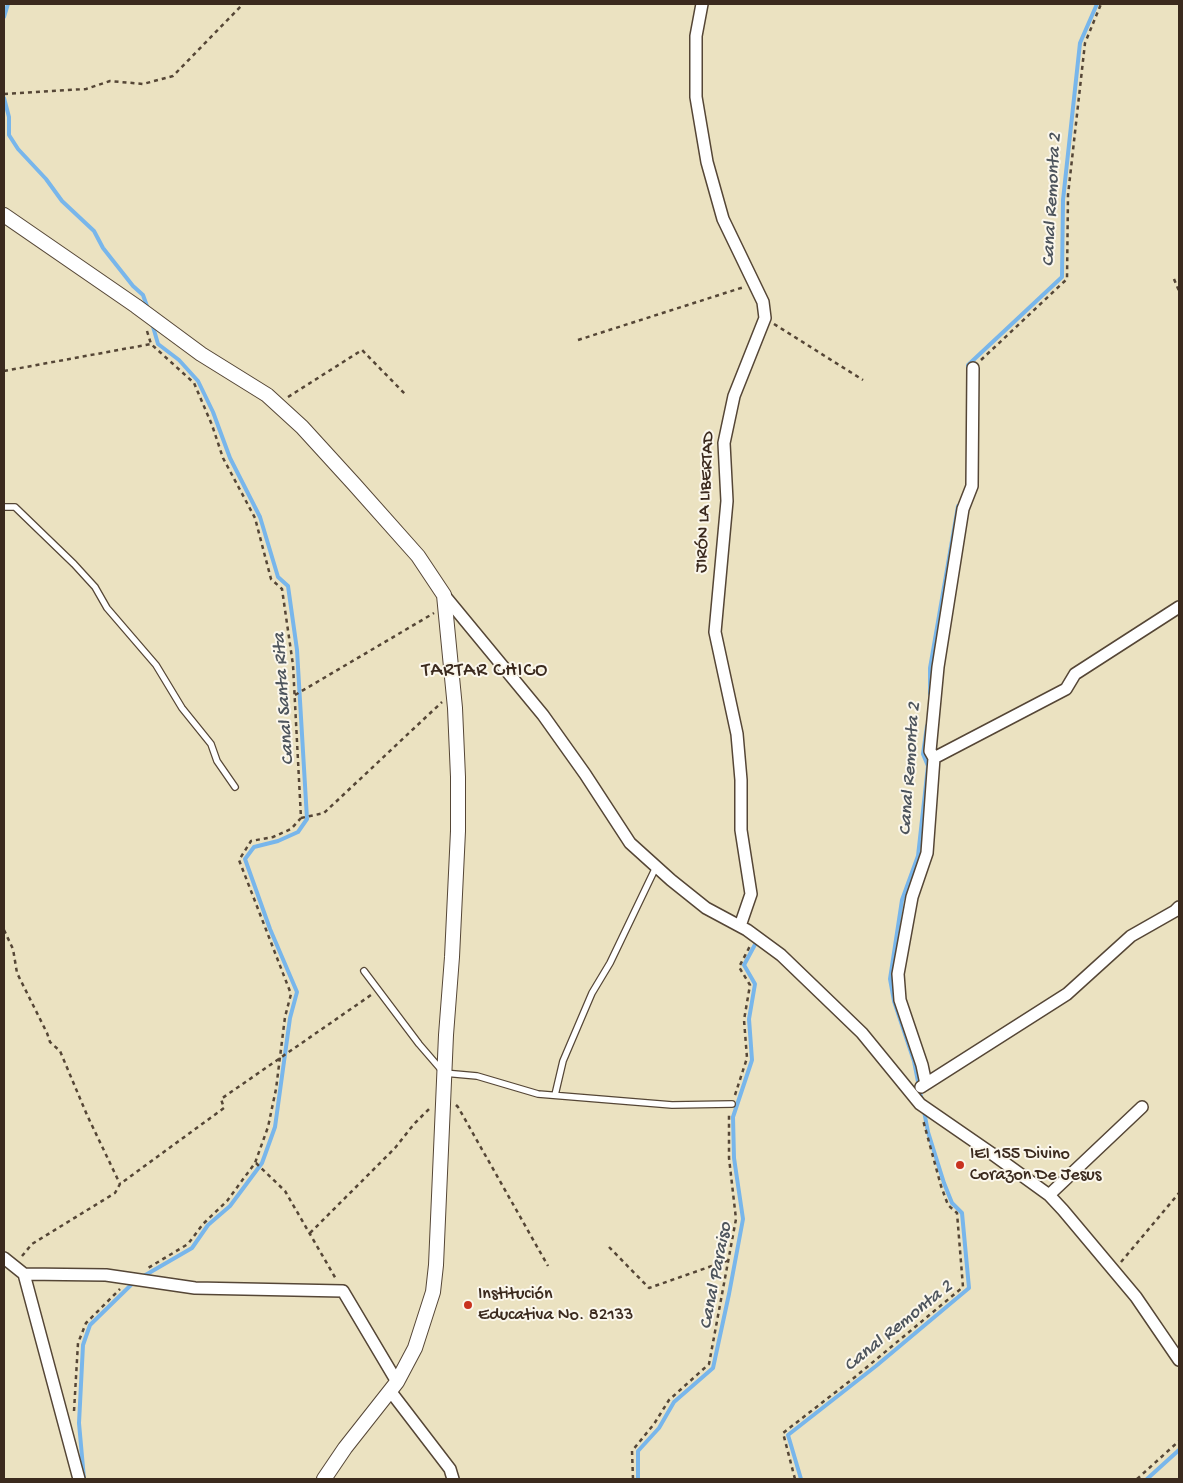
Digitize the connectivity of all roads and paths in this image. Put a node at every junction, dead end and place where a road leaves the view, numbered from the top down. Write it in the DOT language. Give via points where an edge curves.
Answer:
graph roads {
  1 [pos="243,4"];
  2 [pos="702,4"];
  3 [pos="1101,4"];
  4 [pos="4,94"];
  5 [pos="4,215"];
  6 [pos="1174,278"];
  7 [pos="755,283"];
  8 [pos="1179,291"];
  9 [pos="142,310"];
  10 [pos="765,318"];
  11 [pos="578,340"];
  12 [pos="151,344"];
  13 [pos="973,368"];
  14 [pos="4,372"];
  15 [pos="863,380"];
  16 [pos="405,394"];
  17 [pos="277,404"];
  18 [pos="4,507"];
  19 [pos="444,601"];
  20 [pos="1179,607"];
  21 [pos="453,691"];
  22 [pos="295,694"];
  23 [pos="934,758"];
  24 [pos="235,787"];
  25 [pos="301,818"];
  26 [pos="656,867"];
  27 [pos="1179,907"];
  28 [pos="740,926"];
  29 [pos="4,930"];
  30 [pos="755,936"];
  31 [pos="364,971"];
  32 [pos="378,990"];
  33 [pos="280,1058"];
  34 [pos="444,1073"];
  35 [pos="926,1084"];
  36 [pos="911,1094"];
  37 [pos="555,1095"];
  38 [pos="443,1096"];
  39 [pos="732,1104"];
  40 [pos="920,1104"];
  41 [pos="1142,1107"];
  42 [pos="255,1162"];
  43 [pos="120,1184"];
  44 [pos="1179,1193"];
  45 [pos="1049,1195"];
  46 [pos="310,1234"];
  47 [pos="609,1247"];
  48 [pos="4,1258"];
  49 [pos="729,1260"];
  50 [pos="14,1266"];
  51 [pos="548,1266"];
  52 [pos="1114,1271"];
  53 [pos="24,1274"];
  54 [pos="130,1279"];
  55 [pos="343,1291"];
  56 [pos="1179,1360"];
  57 [pos="394,1387"];
  58 [pos="74,1413"];
  59 [pos="1179,1441"];
  60 [pos="79,1479"];
  61 [pos="324,1479"];
  62 [pos="453,1479"];
  63 [pos="633,1479"];
  64 [pos="795,1479"];
  65 [pos="1137,1479"];
  1 -- 4 [label="path" via="173,76 143,84 110,81 86,89"];
  2 -- 7 [label="street" via="696,36 696,98 707,162 723,219"];
  3 -- 13 [label="path" via="1085,43 1068,195 1067,279"];
  5 -- 9 [label="street"];
  6 -- 8 [label="path"];
  7 -- 10 [label="street"];
  7 -- 11 [label="path"];
  9 -- 12 [label="path"];
  9 -- 17 [label="street" via="200,354"];
  10 -- 15 [label="path"];
  10 -- 28 [label="street, JIRÓN LA LIBERTAD" via="734,396 724,443 727,501 715,632 737,734 741,830 751,894"];
  12 -- 14 [label="path"];
  12 -- 22 [label="path" via="194,383 223,458 255,518 271,579 282,589"];
  13 -- 23 [label="street" via="972,486 962,509 938,667 930,751"];
  16 -- 17 [label="path" via="362,350"];
  17 -- 19 [label="street" via="418,556"];
  18 -- 24 [label="lane" via="15,506 95,587 107,608 156,666 182,708 211,744 217,761"];
  19 -- 21 [label="street"];
  19 -- 22 [label="path"];
  19 -- 26 [label="street" via="543,714 630,843"];
  20 -- 23 [label="street" via="1076,674 1066,689"];
  21 -- 25 [label="path" via="324,813"];
  21 -- 34 [label="street" via="458,832"];
  22 -- 25 [label="path"];
  23 -- 35 [label="street" via="927,853 912,897 898,974 900,1000"];
  25 -- 33 [label="path" via="291,829 251,841 239,860 291,994"];
  26 -- 28 [label="street" via="706,908"];
  26 -- 37 [label="lane" via="592,993 563,1061"];
  27 -- 35 [label="street" via="1131,936 1067,994"];
  28 -- 30 [label="street"];
  29 -- 43 [label="path" via="13,949 16,973 50,1042 60,1051"];
  30 -- 36 [label="street" via="781,955 862,1033"];
  30 -- 39 [label="path" via="740,967 750,985 744,1020 747,1058"];
  31 -- 32 [label="lane"];
  32 -- 33 [label="path"];
  32 -- 34 [label="lane"];
  33 -- 42 [label="path" via="268,1127"];
  33 -- 43 [label="path" via="221,1099 224,1108"];
  34 -- 37 [label="lane" via="477,1076 538,1094"];
  34 -- 38 [label="street"];
  35 -- 36 [label="street"];
  36 -- 40 [label="street"];
  37 -- 39 [label="lane" via="672,1106"];
  38 -- 46 [label="path"];
  38 -- 51 [label="path" via="458,1107"];
  38 -- 57 [label="street" via="433,1292 415,1348"];
  39 -- 49 [label="path" via="728,1116 728,1158 736,1220"];
  40 -- 45 [label="street"];
  40 -- 64 [label="path" via="941,1186 948,1205 957,1213 963,1287 783,1433"];
  41 -- 45 [label="street"];
  42 -- 46 [label="path" via="285,1191"];
  42 -- 54 [label="path" via="227,1202 203,1224 188,1244"];
  43 -- 50 [label="path" via="115,1193 32,1244"];
  44 -- 52 [label="path"];
  45 -- 52 [label="street"];
  46 -- 55 [label="path"];
  47 -- 49 [label="path" via="649,1288"];
  48 -- 50 [label="street"];
  49 -- 63 [label="path" via="709,1364 669,1400 632,1451"];
  50 -- 53 [label="street"];
  52 -- 56 [label="street"];
  53 -- 54 [label="street" via="106,1275"];
  53 -- 60 [label="street"];
  54 -- 55 [label="street" via="195,1288"];
  54 -- 58 [label="path" via="86,1323 78,1343"];
  55 -- 57 [label="street"];
  57 -- 61 [label="street"];
  57 -- 62 [label="street" via="450,1469"];
  59 -- 65 [label="path"];
}
